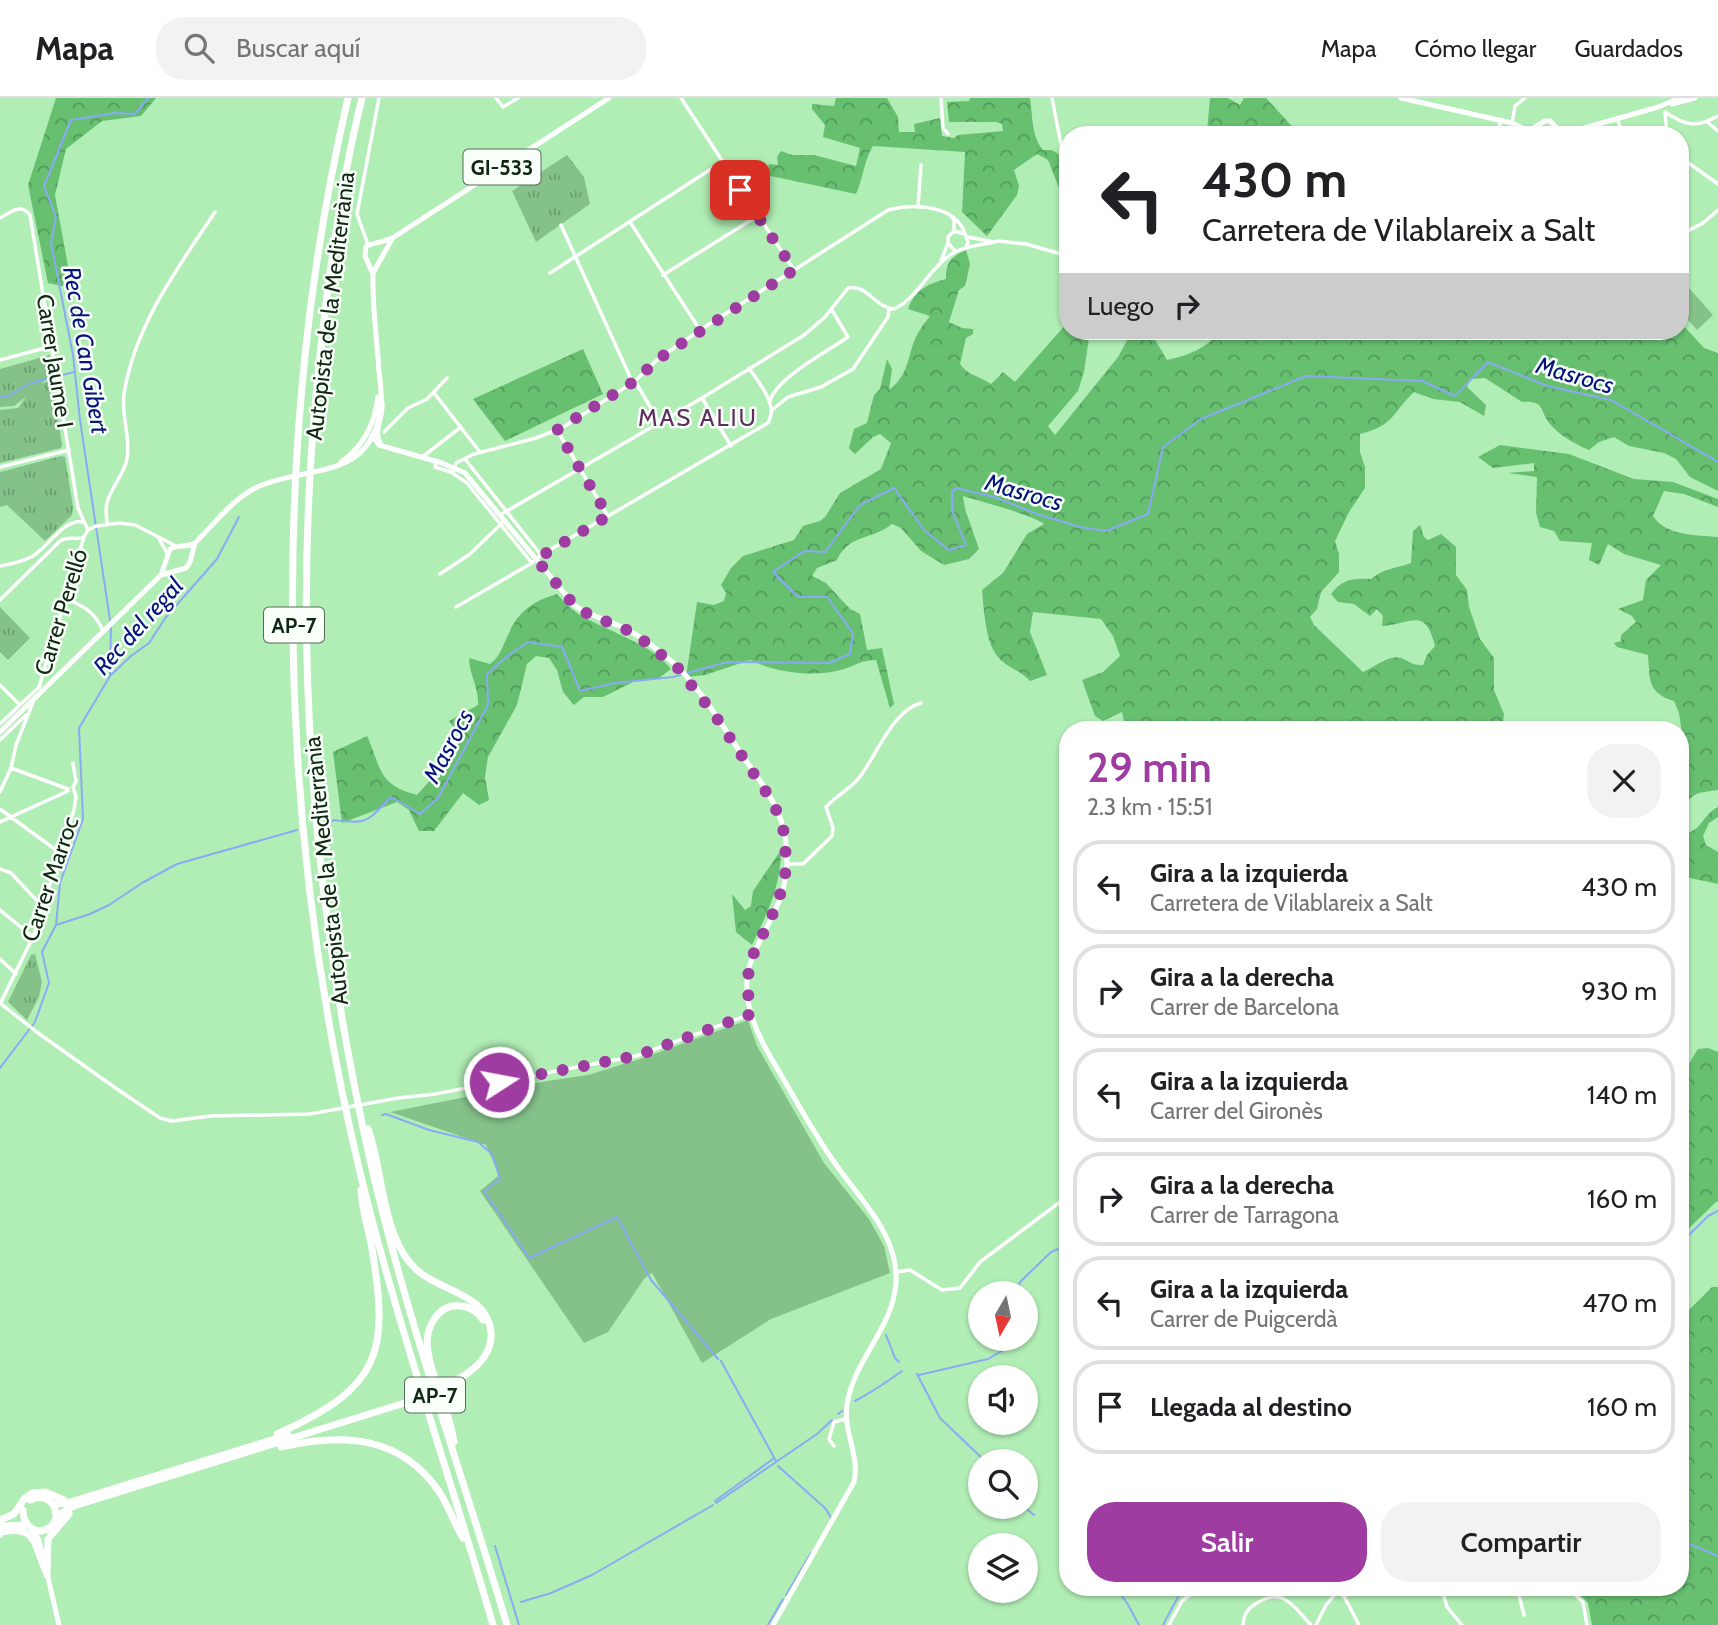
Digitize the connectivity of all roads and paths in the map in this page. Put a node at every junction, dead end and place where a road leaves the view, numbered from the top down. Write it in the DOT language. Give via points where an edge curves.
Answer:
graph roads {
  1 [pos="348,98"];
  2 [pos="362,98"];
  3 [pos="379,98"];
  4 [pos="496,98"];
  5 [pos="518,98"];
  6 [pos="609,98"];
  7 [pos="681,98"];
  8 [pos="941,98"];
  9 [pos="1052,98"];
  10 [pos="1401,98"];
  11 [pos="1525,98"];
  12 [pos="1689,99"];
  13 [pos="1662,108"];
  14 [pos="1718,116"];
  15 [pos="1617,118"];
  16 [pos="1501,120"];
  17 [pos="1707,121"];
  18 [pos="1512,123"];
  19 [pos="1500,126"];
  20 [pos="1523,126"];
  21 [pos="1539,126"];
  22 [pos="1554,126"];
  23 [pos="1587,126"];
  24 [pos="1620,126"];
  25 [pos="1665,126"];
  26 [pos="1059,130"];
  27 [pos="1718,131"];
  28 [pos="948,134"];
  29 [pos="722,162"];
  30 [pos="1689,163"];
  31 [pos="921,165"];
  32 [pos="1718,184"];
  33 [pos="918,207"];
  34 [pos="1718,210"];
  35 [pos="215,212"];
  36 [pos="949,214"];
  37 [pos="757,216"];
  38 [pos="0,218"];
  39 [pos="630,222"];
  40 [pos="561,225"];
  41 [pos="1689,230"];
  42 [pos="954,231"];
  43 [pos="966,236"];
  44 [pos="394,237"];
  45 [pos="998,241"];
  46 [pos="948,243"];
  47 [pos="378,244"];
  48 [pos="368,245"];
  49 [pos="965,249"];
  50 [pos="957,251"];
  51 [pos="384,253"];
  52 [pos="1059,253"];
  53 [pos="575,257"];
  54 [pos="368,260"];
  55 [pos="378,262"];
  56 [pos="940,263"];
  57 [pos="794,270"];
  58 [pos="550,273"];
  59 [pos="373,274"];
  60 [pos="663,275"];
  61 [pos="889,309"];
  62 [pos="832,310"];
  63 [pos="701,330"];
  64 [pos="52,345"];
  65 [pos="0,360"];
  66 [pos="749,368"];
  67 [pos="447,378"];
  68 [pos="635,381"];
  69 [pos="380,387"];
  70 [pos="434,393"];
  71 [pos="702,398"];
  72 [pos="382,401"];
  73 [pos="770,401"];
  74 [pos="377,408"];
  75 [pos="772,410"];
  76 [pos="659,422"];
  77 [pos="461,427"];
  78 [pos="557,430"];
  79 [pos="384,432"];
  80 [pos="372,435"];
  81 [pos="382,446"];
  82 [pos="731,446"];
  83 [pos="69,450"];
  84 [pos="480,452"];
  85 [pos="421,458"];
  86 [pos="465,459"];
  87 [pos="436,462"];
  88 [pos="0,467"];
  89 [pos="337,467"];
  90 [pos="579,467"];
  91 [pos="455,468"];
  92 [pos="323,471"];
  93 [pos="462,471"];
  94 [pos="78,508"];
  95 [pos="608,516"];
  96 [pos="502,518"];
  97 [pos="75,521"];
  98 [pos="83,522"];
  99 [pos="70,525"];
  100 [pos="106,525"];
  101 [pos="87,528"];
  102 [pos="72,537"];
  103 [pos="84,537"];
  104 [pos="158,537"];
  105 [pos="195,542"];
  106 [pos="176,546"];
  107 [pos="184,547"];
  108 [pos="167,553"];
  109 [pos="191,557"];
  110 [pos="536,559"];
  111 [pos="166,561"];
  112 [pos="0,566"];
  113 [pos="174,570"];
  114 [pos="440,574"];
  115 [pos="161,575"];
  116 [pos="66,598"];
  117 [pos="0,600"];
  118 [pos="456,607"];
  119 [pos="105,629"];
  120 [pos="49,684"];
  121 [pos="0,685"];
  122 [pos="39,687"];
  123 [pos="33,700"];
  124 [pos="921,703"];
  125 [pos="20,705"];
  126 [pos="29,713"];
  127 [pos="0,724"];
  128 [pos="0,732"];
  129 [pos="0,740"];
  130 [pos="73,763"];
  131 [pos="11,768"];
  132 [pos="71,790"];
  133 [pos="0,792"];
  134 [pos="0,809"];
  135 [pos="12,817"];
  136 [pos="0,822"];
  137 [pos="60,853"];
  138 [pos="787,864"];
  139 [pos="0,869"];
  140 [pos="42,906"];
  141 [pos="0,910"];
  142 [pos="33,937"];
  143 [pos="0,959"];
  144 [pos="16,974"];
  145 [pos="0,1003"];
  146 [pos="751,1014"];
  147 [pos="360,1112"];
  148 [pos="359,1169"];
  149 [pos="1059,1203"];
  150 [pos="896,1272"];
  151 [pos="443,1384"];
  152 [pos="846,1419"];
  153 [pos="834,1446"];
  154 [pos="238,1453"];
  155 [pos="458,1468"];
  156 [pos="118,1493"];
  157 [pos="89,1496"];
  158 [pos="54,1504"];
  159 [pos="23,1510"];
  160 [pos="56,1519"];
  161 [pos="0,1521"];
  162 [pos="29,1526"];
  163 [pos="48,1528"];
  164 [pos="0,1533"];
  165 [pos="47,1575"];
  166 [pos="1188,1596"];
  167 [pos="1271,1596"];
  168 [pos="1279,1596"];
  169 [pos="1334,1596"];
  170 [pos="1343,1596"];
  171 [pos="1444,1596"];
  172 [pos="1519,1596"];
  173 [pos="1576,1596"];
  174 [pos="486,1602"];
  175 [pos="1524,1615"];
  176 [pos="59,1625"];
  177 [pos="493,1625"];
  178 [pos="507,1625"];
  179 [pos="773,1625"];
  180 [pos="1169,1625"];
  181 [pos="1243,1625"];
  182 [pos="1311,1625"];
  183 [pos="1316,1625"];
  184 [pos="1359,1625"];
  185 [pos="1462,1625"];
  186 [pos="1587,1625"];
  1 -- 148 [label="highway, Autopista de la Mediterrània / AP-7" via="321,242 305,374 296,488 294,627 299,765 314,921"];
  2 -- 147 [label="highway, Autopista de la Mediterrània / AP-7" via="341,201 321,346 311,452 307,594 317,832 331,951"];
  3 -- 48 [label="street" via="357,214"];
  4 -- 5 [label="street" via="503,107"];
  6 -- 44 [label="main road, GI-533"];
  7 -- 29 [label="street"];
  8 -- 28 [label="street" via="943,128"];
  9 -- 26 [label="street"];
  10 -- 16 [label="main road"];
  11 -- 18 [label="street" via="1515,106"];
  12 -- 13 [label="main road"];
  13 -- 15 [label="main road"];
  13 -- 17 [label="street" via="1689,125"];
  13 -- 25 [label="street"];
  14 -- 17 [label="street"];
  15 -- 23 [label="main road"];
  15 -- 24 [label="street"];
  16 -- 18 [label="main road"];
  16 -- 19 [label="street"];
  17 -- 27 [label="street"];
  18 -- 20 [label="main road"];
  20 -- 21 [label="main road"];
  21 -- 22 [label="main road" via="1550,121"];
  29 -- 37 [label="street"];
  29 -- 39 [label="street"];
  30 -- 32 [label="street"];
  31 -- 33 [label="street"];
  33 -- 36 [label="street"];
  33 -- 57 [label="street" via="888,210"];
  34 -- 41 [label="street"];
  35 -- 100 [label="street" via="155,303 143,331 124,394 127,457 106,506"];
  36 -- 42 [label="street"];
  36 -- 43 [label="street" via="956,217"];
  37 -- 57 [label="street"];
  37 -- 60 [label="street"];
  38 -- 64 [label="street, Carrer Jaume I" via="18,209 30,215"];
  39 -- 53 [label="street"];
  39 -- 60 [label="street"];
  40 -- 53 [label="street"];
  42 -- 43 [label="street"];
  42 -- 46 [label="street"];
  43 -- 45 [label="street"];
  43 -- 49 [label="street"];
  44 -- 47 [label="main road, GI-533"];
  44 -- 51 [label="main road, GI-533"];
  45 -- 49 [label="street"];
  45 -- 52 [label="street"];
  46 -- 50 [label="street"];
  46 -- 56 [label="street"];
  47 -- 48 [label="main road, GI-533"];
  47 -- 51 [label="main road"];
  48 -- 54 [label="main road, GI-533" via="364,251"];
  49 -- 50 [label="street"];
  50 -- 56 [label="street"];
  51 -- 55 [label="main road, GI-533"];
  53 -- 58 [label="street"];
  53 -- 68 [label="street"];
  54 -- 55 [label="main road"];
  54 -- 59 [label="main road, GI-533"];
  55 -- 59 [label="main road, GI-533"];
  56 -- 61 [label="street" via="904,302"];
  57 -- 63 [label="street"];
  59 -- 69 [label="main road, GI-533"];
  60 -- 63 [label="street"];
  61 -- 62 [label="street" via="853,286"];
  61 -- 75 [label="street" via="853,369 821,387 788,397"];
  62 -- 66 [label="street" via="804,335"];
  62 -- 73 [label="street" via="848,337 786,380"];
  63 -- 68 [label="street"];
  64 -- 65 [label="street"];
  64 -- 83 [label="street, Carrer Jaume I"];
  66 -- 71 [label="street"];
  66 -- 73 [label="street"];
  67 -- 70 [label="street"];
  68 -- 76 [label="street"];
  68 -- 78 [label="street"];
  69 -- 72 [label="main road, GI-533"];
  69 -- 74 [label="main road, GI-533"];
  70 -- 77 [label="street"];
  70 -- 79 [label="street" via="408,408"];
  71 -- 76 [label="street"];
  71 -- 82 [label="street"];
  72 -- 80 [label="main road, GI-533"];
  72 -- 81 [label="main road" via="377,433"];
  73 -- 75 [label="street"];
  74 -- 80 [label="main road"];
  74 -- 92 [label="main road, GI-533" via="359,447"];
  75 -- 82 [label="street" via="768,423"];
  76 -- 90 [label="street"];
  77 -- 84 [label="street"];
  77 -- 85 [label="street"];
  78 -- 84 [label="street"];
  78 -- 90 [label="street"];
  80 -- 81 [label="main road"];
  80 -- 89 [label="main road, GI-533" via="358,453"];
  81 -- 85 [label="main road"];
  81 -- 89 [label="main road" via="370,446"];
  82 -- 95 [label="street"];
  83 -- 88 [label="street"];
  83 -- 94 [label="street, Carrer Jaume I"];
  84 -- 86 [label="street"];
  85 -- 87 [label="main road"];
  86 -- 91 [label="street"];
  86 -- 93 [label="street"];
  86 -- 96 [label="street"];
  87 -- 91 [label="main road"];
  87 -- 91 [label="street" via="435,467"];
  89 -- 92 [label="main road, GI-533"];
  90 -- 95 [label="street"];
  90 -- 96 [label="street"];
  91 -- 93 [label="main road"];
  91 -- 96 [label="street"];
  92 -- 105 [label="main road, GI-533" via="249,492"];
  93 -- 96 [label="main road"];
  94 -- 97 [label="street, Carrer Jaume I"];
  94 -- 98 [label="street, Carrer Jaume I"];
  95 -- 110 [label="street"];
  96 -- 110 [label="main road"];
  96 -- 114 [label="street" via="470,554"];
  97 -- 98 [label="street"];
  97 -- 99 [label="street"];
  98 -- 101 [label="street"];
  99 -- 102 [label="street"];
  99 -- 112 [label="street" via="34,556"];
  100 -- 101 [label="street"];
  100 -- 104 [label="street" via="135,525"];
  101 -- 103 [label="street"];
  102 -- 103 [label="street"];
  102 -- 117 [label="street" via="60,541"];
  103 -- 116 [label="street, Carrer Perelló"];
  104 -- 106 [label="street"];
  104 -- 108 [label="street"];
  105 -- 107 [label="main road, GI-533"];
  105 -- 109 [label="main road"];
  106 -- 107 [label="main road"];
  106 -- 108 [label="main road"];
  107 -- 109 [label="main road"];
  108 -- 111 [label="main road"];
  109 -- 113 [label="main road" via="186,568"];
  110 -- 118 [label="street"];
  110 -- 138 [label="main road" via="574,605 634,633 683,674 774,804 785,835"];
  111 -- 113 [label="main road"];
  111 -- 115 [label="main road"];
  113 -- 115 [label="main road"];
  115 -- 119 [label="main road"];
  116 -- 119 [label="street" via="88,608"];
  116 -- 122 [label="street, Carrer Perelló"];
  119 -- 120 [label="main road"];
  120 -- 122 [label="street"];
  120 -- 123 [label="main road"];
  121 -- 125 [label="street"];
  122 -- 125 [label="street"];
  123 -- 126 [label="street"];
  123 -- 128 [label="main road"];
  124 -- 138 [label="street" via="898,720 858,779 826,807 832,836 803,864"];
  125 -- 127 [label="street"];
  126 -- 129 [label="street"];
  126 -- 131 [label="street"];
  130 -- 132 [label="street, Carrer Marroc" via="76,782"];
  131 -- 132 [label="street"];
  131 -- 133 [label="street"];
  132 -- 135 [label="street"];
  132 -- 137 [label="street, Carrer Marroc" via="76,797 74,810"];
  134 -- 135 [label="street"];
  135 -- 136 [label="street"];
  135 -- 137 [label="street"];
  137 -- 140 [label="street, Carrer Marroc"];
  138 -- 146 [label="main road" via="778,903 750,961"];
  139 -- 140 [label="street" via="11,873"];
  140 -- 142 [label="street, Carrer Marroc"];
  141 -- 142 [label="street"];
  142 -- 144 [label="street, Carrer Marroc"];
  143 -- 144 [label="street"];
  144 -- 145 [label="street, Carrer Marroc"];
  145 -- 146 [label="street" via="164,1119 178,1121 310,1114 435,1094 636,1056"];
  146 -- 150 [label="main road" via="761,1042 811,1126 882,1227"];
  147 -- 151 [label="highway" via="402,1251 428,1279 477,1305 489,1323 491,1337 484,1355 473,1368"];
  147 -- 155 [label="highway, Autopista de la Mediterrània / AP-7" via="391,1241"];
  148 -- 154 [label="highway" via="379,1306 371,1363 354,1387 325,1410"];
  148 -- 174 [label="highway, Autopista de la Mediterrània / AP-7"];
  149 -- 150 [label="street" via="980,1262 960,1288 942,1290 910,1270"];
  150 -- 152 [label="main road" via="893,1302 851,1389"];
  151 -- 154 [label="highway" via="410,1399"];
  151 -- 155 [label="highway" via="484,1347 485,1326 470,1308 452,1306 441,1311 428,1337 428,1353 453,1432"];
  152 -- 153 [label="street" via="834,1422 829,1439"];
  152 -- 179 [label="main road" via="856,1460 854,1482"];
  154 -- 156 [label="highway"];
  154 -- 157 [label="highway"];
  154 -- 174 [label="highway" via="337,1440 368,1442 401,1454 440,1492 468,1547"];
  155 -- 178 [label="highway, Autopista de la Mediterrània / AP-7"];
  156 -- 160 [label="highway" via="74,1506"];
  156 -- 165 [label="highway" via="64,1517 48,1539"];
  157 -- 158 [label="highway"];
  157 -- 161 [label="highway" via="61,1500 45,1492 34,1493"];
  158 -- 159 [label="highway" via="36,1497"];
  158 -- 160 [label="highway"];
  159 -- 161 [label="highway" via="17,1517"];
  159 -- 162 [label="highway"];
  160 -- 163 [label="highway"];
  162 -- 163 [label="highway" via="39,1531"];
  162 -- 164 [label="highway" via="14,1524"];
  162 -- 165 [label="main road" via="39,1540"];
  163 -- 165 [label="main road" via="44,1542"];
  164 -- 165 [label="highway" via="15,1529 29,1534"];
  165 -- 176 [label="main road"];
  166 -- 180 [label="street"];
  167 -- 181 [label="street" via="1245,1613"];
  168 -- 182 [label="street"];
  169 -- 183 [label="street"];
  170 -- 184 [label="street"];
  171 -- 185 [label="street"];
  172 -- 175 [label="street"];
  173 -- 186 [label="street" via="1583,1602"];
  174 -- 177 [label="highway, Autopista de la Mediterrània / AP-7"];
}
